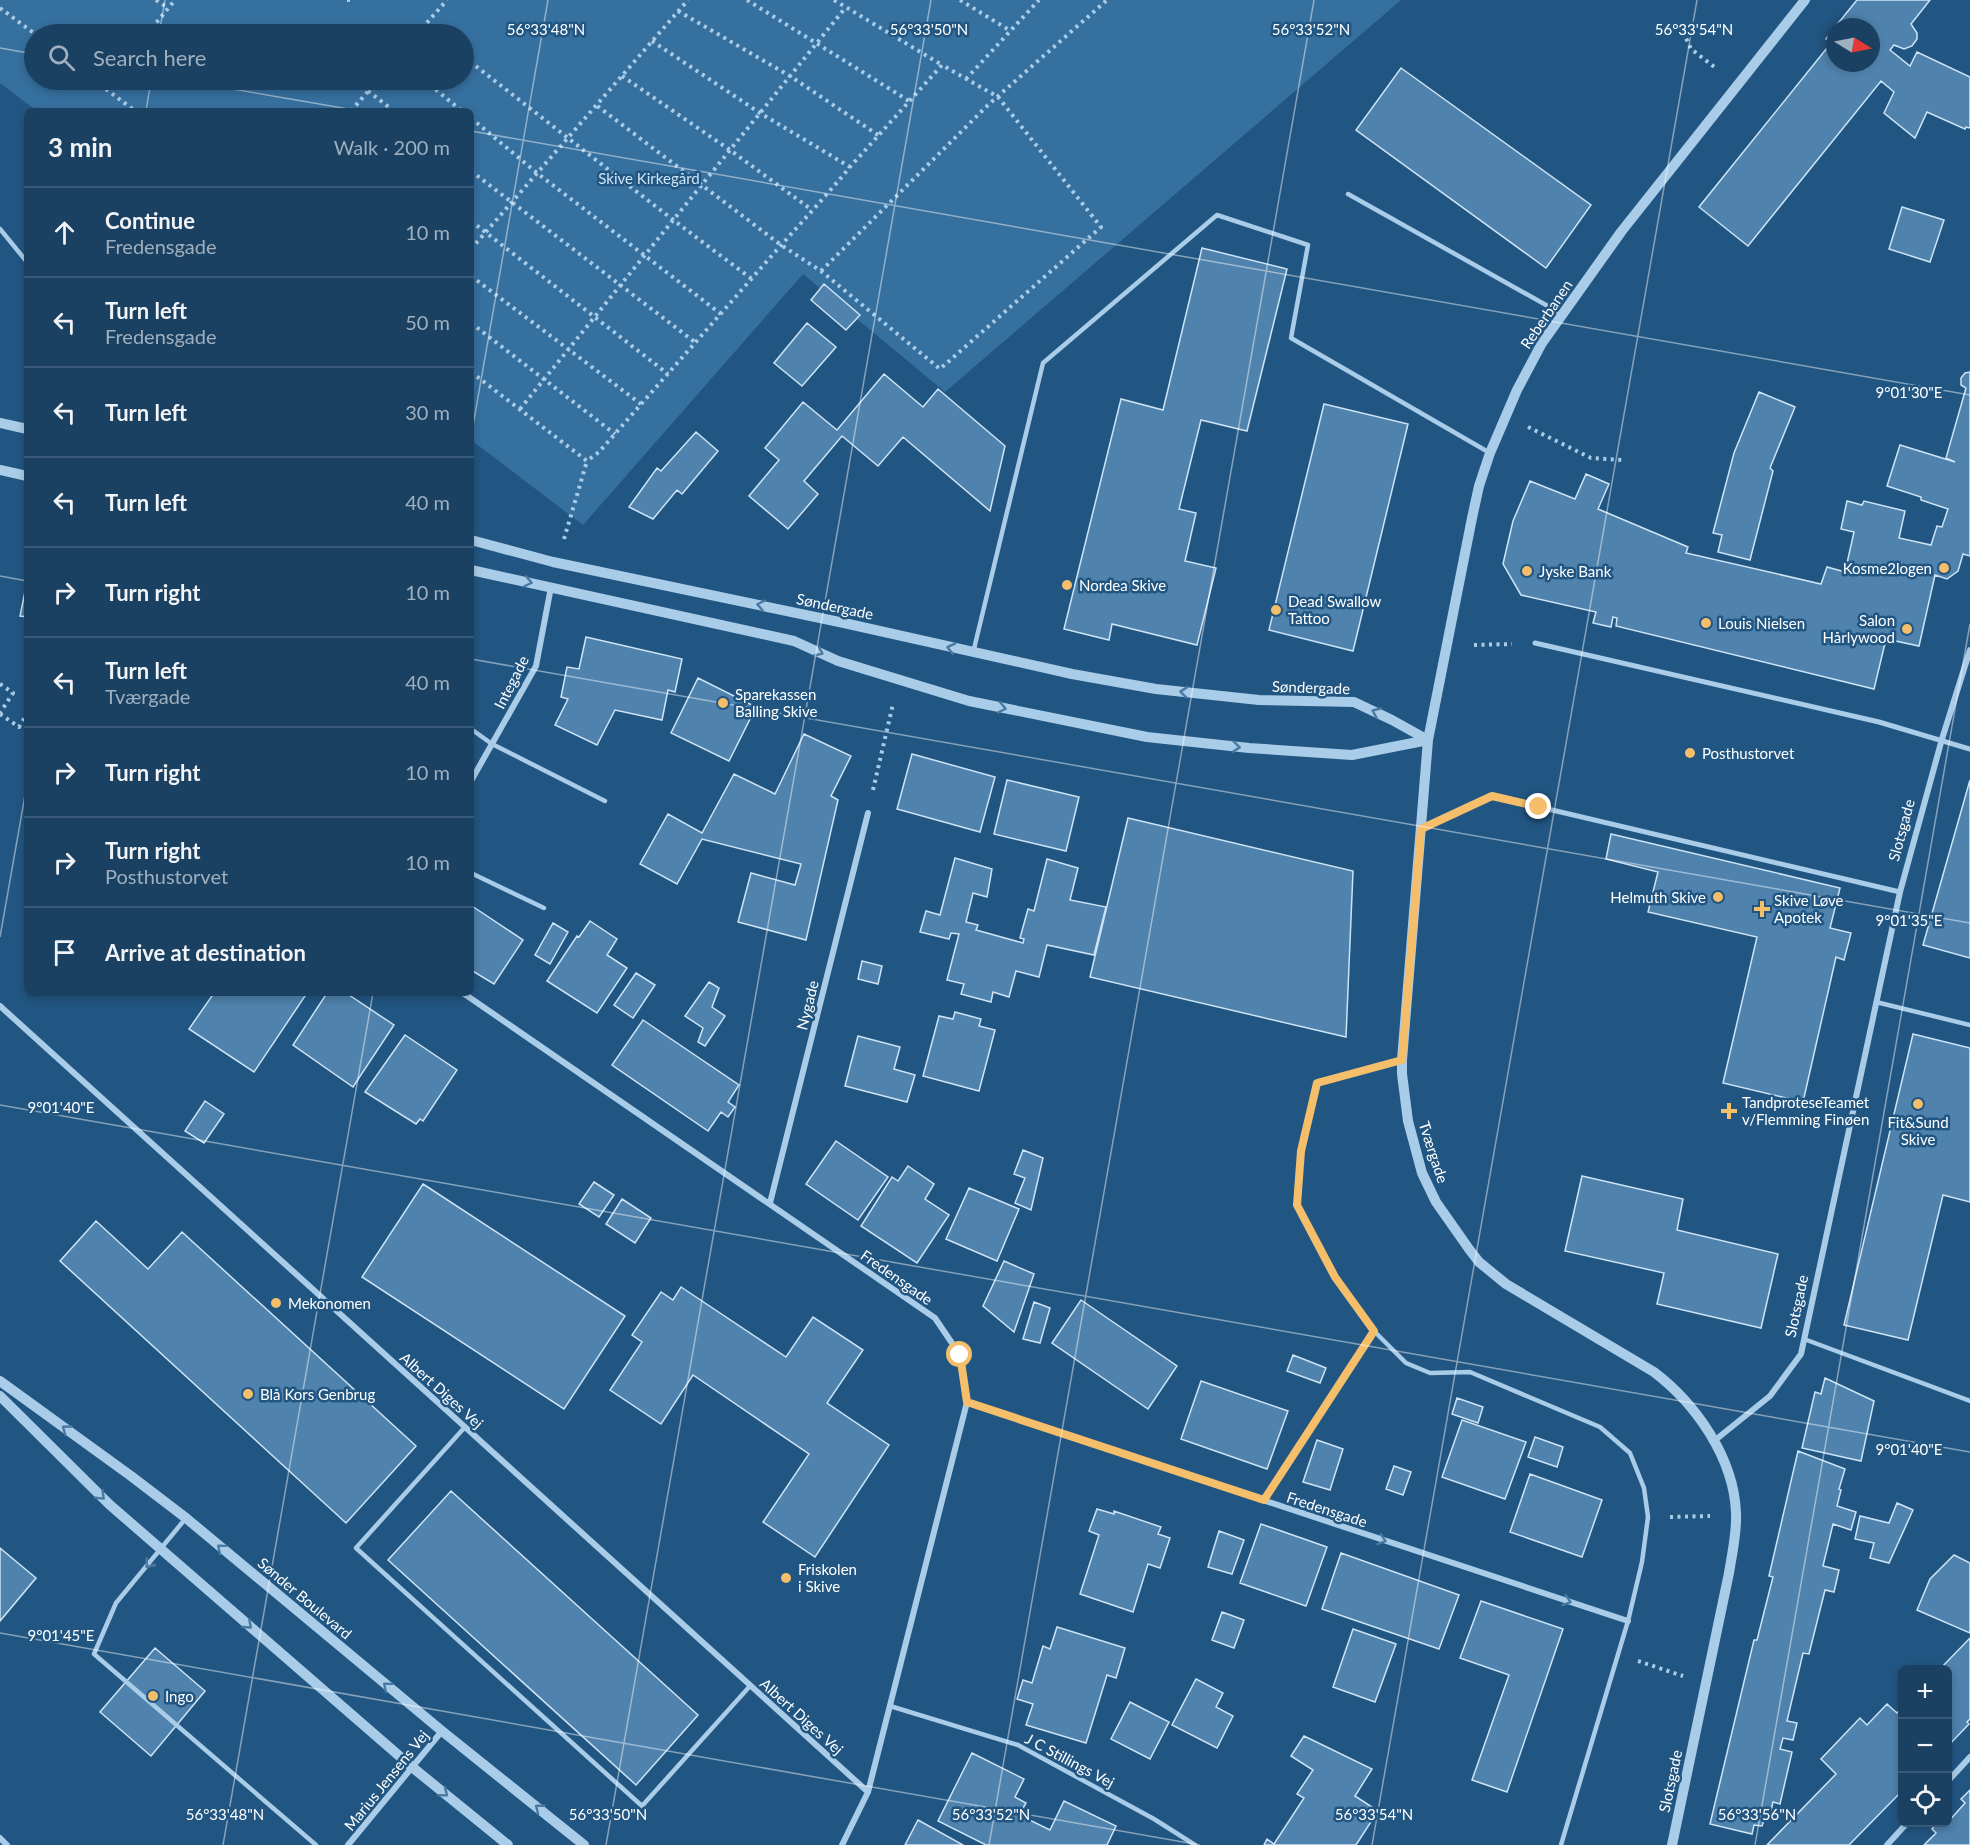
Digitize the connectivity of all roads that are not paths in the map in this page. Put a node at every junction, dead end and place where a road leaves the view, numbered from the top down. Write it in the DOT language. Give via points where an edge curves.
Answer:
graph roads {
  1 [pos="1805,0"];
  2 [pos="1348,194"];
  3 [pos="0,229"];
  4 [pos="24,258"];
  5 [pos="1562,314"];
  6 [pos="0,423"];
  7 [pos="24,428"];
  8 [pos="1490,453"];
  9 [pos="0,471"];
  10 [pos="24,475"];
  11 [pos="474,541"];
  12 [pos="474,571"];
  13 [pos="551,587"];
  14 [pos="1535,643"];
  15 [pos="1970,650"];
  16 [pos="973,652"];
  17 [pos="474,731"];
  18 [pos="1942,739"];
  19 [pos="1428,740"];
  20 [pos="492,744"];
  21 [pos="1970,748"];
  22 [pos="474,776"];
  23 [pos="1492,796"];
  24 [pos="605,801"];
  25 [pos="868,813"];
  26 [pos="474,874"];
  27 [pos="1900,892"];
  28 [pos="544,908"];
  29 [pos="467,996"];
  30 [pos="1876,1002"];
  31 [pos="0,1006"];
  32 [pos="1970,1025"];
  33 [pos="1402,1060"];
  34 [pos="770,1203"];
  35 [pos="1804,1339"];
  36 [pos="0,1381"];
  37 [pos="0,1396"];
  38 [pos="1970,1401"];
  39 [pos="967,1402"];
  40 [pos="465,1427"];
  41 [pos="1714,1441"];
  42 [pos="186,1518"];
  43 [pos="161,1549"];
  44 [pos="1628,1621"];
  45 [pos="750,1686"];
  46 [pos="890,1706"];
  47 [pos="442,1731"];
  48 [pos="1970,1757"];
  49 [pos="412,1767"];
  50 [pos="1952,1776"];
  51 [pos="868,1792"];
  52 [pos="1903,1827"];
  53 [pos="0,1838"];
  54 [pos="7,1845"];
  55 [pos="316,1845"];
  56 [pos="348,1845"];
  57 [pos="508,1845"];
  58 [pos="584,1845"];
  59 [pos="842,1845"];
  60 [pos="1195,1845"];
  61 [pos="1561,1845"];
  62 [pos="1672,1845"];
  63 [pos="1887,1845"];
  1 -- 5 [label="street, Reberbanen" via="1621,232"];
  2 -- 5 [label="lane"];
  3 -- 4 [label="lane"];
  5 -- 8 [label="street, Reberbanen" via="1530,364"];
  6 -- 7 [label="street"];
  8 -- 16 [label="lane" via="1291,338 1308,245 1216,215 1043,363"];
  8 -- 19 [label="street, Reberbanen" via="1479,486"];
  9 -- 10 [label="street"];
  16 -- 11 [label="street, Søndergade, one-way" via="553,562"];
  12 -- 13 [label="street, one-way"];
  13 -- 19 [label="street, one-way" via="794,641 838,661 969,701 1147,737 1352,756"];
  13 -- 20 [label="street, Integade" via="536,666"];
  14 -- 18 [label="street"];
  15 -- 18 [label="street, Slotsgade"];
  19 -- 16 [label="street, Søndergade, one-way" via="1354,702 1259,700 1156,689"];
  17 -- 20 [label="lane"];
  18 -- 21 [label="street"];
  18 -- 27 [label="street, Slotsgade"];
  19 -- 33 [label="street, Tværgade"];
  20 -- 22 [label="street, Integade"];
  20 -- 24 [label="lane"];
  23 -- 27 [label="street"];
  25 -- 34 [label="street, Nygade"];
  26 -- 28 [label="lane"];
  27 -- 30 [label="street, Slotsgade"];
  29 -- 34 [label="street, Fredensgade"];
  30 -- 32 [label="lane"];
  30 -- 35 [label="street, Slotsgade"];
  31 -- 40 [label="street, Albert Diges Vej"];
  33 -- 41 [label="street, Tværgade" via="1408,1121 1422,1173 1436,1202 1468,1249 1506,1284 1670,1384"];
  33 -- 44 [label="lane" via="1317,1083 1301,1151 1297,1205 1335,1277 1374,1331 1406,1363 1430,1372 1470,1372 1600,1427 1630,1453 1644,1488 1648,1517"];
  34 -- 39 [label="street, Fredensgade" via="935,1318 960,1355"];
  35 -- 38 [label="lane"];
  35 -- 41 [label="street, Slotsgade" via="1801,1354 1770,1396"];
  42 -- 36 [label="street, Sønder Boulevard, one-way"];
  37 -- 43 [label="street, one-way" via="110,1505"];
  39 -- 44 [label="street, Fredensgade, one-way"];
  39 -- 46 [label="street"];
  40 -- 45 [label="street, Albert Diges Vej"];
  40 -- 45 [label="lane" via="356,1548 642,1806"];
  41 -- 62 [label="street, Slotsgade" via="1729,1477 1736,1515 1729,1573"];
  42 -- 43 [label="lane"];
  47 -- 42 [label="street, Sønder Boulevard, one-way"];
  43 -- 49 [label="street, one-way"];
  43 -- 55 [label="lane, one-way" via="116,1603 94,1654"];
  44 -- 61 [label="lane"];
  45 -- 51 [label="street, Albert Diges Vej"];
  46 -- 51 [label="street"];
  46 -- 60 [label="lane, J C Stillings Vej" via="1018,1745"];
  47 -- 49 [label="street, Marius Jensens Vej"];
  58 -- 47 [label="street, Sønder Boulevard, one-way"];
  48 -- 50 [label="street"];
  49 -- 56 [label="street, Marius Jensens Vej"];
  49 -- 57 [label="street, one-way"];
  51 -- 59 [label="street"];
  52 -- 63 [label="street"];
  53 -- 54 [label="street"];
}
